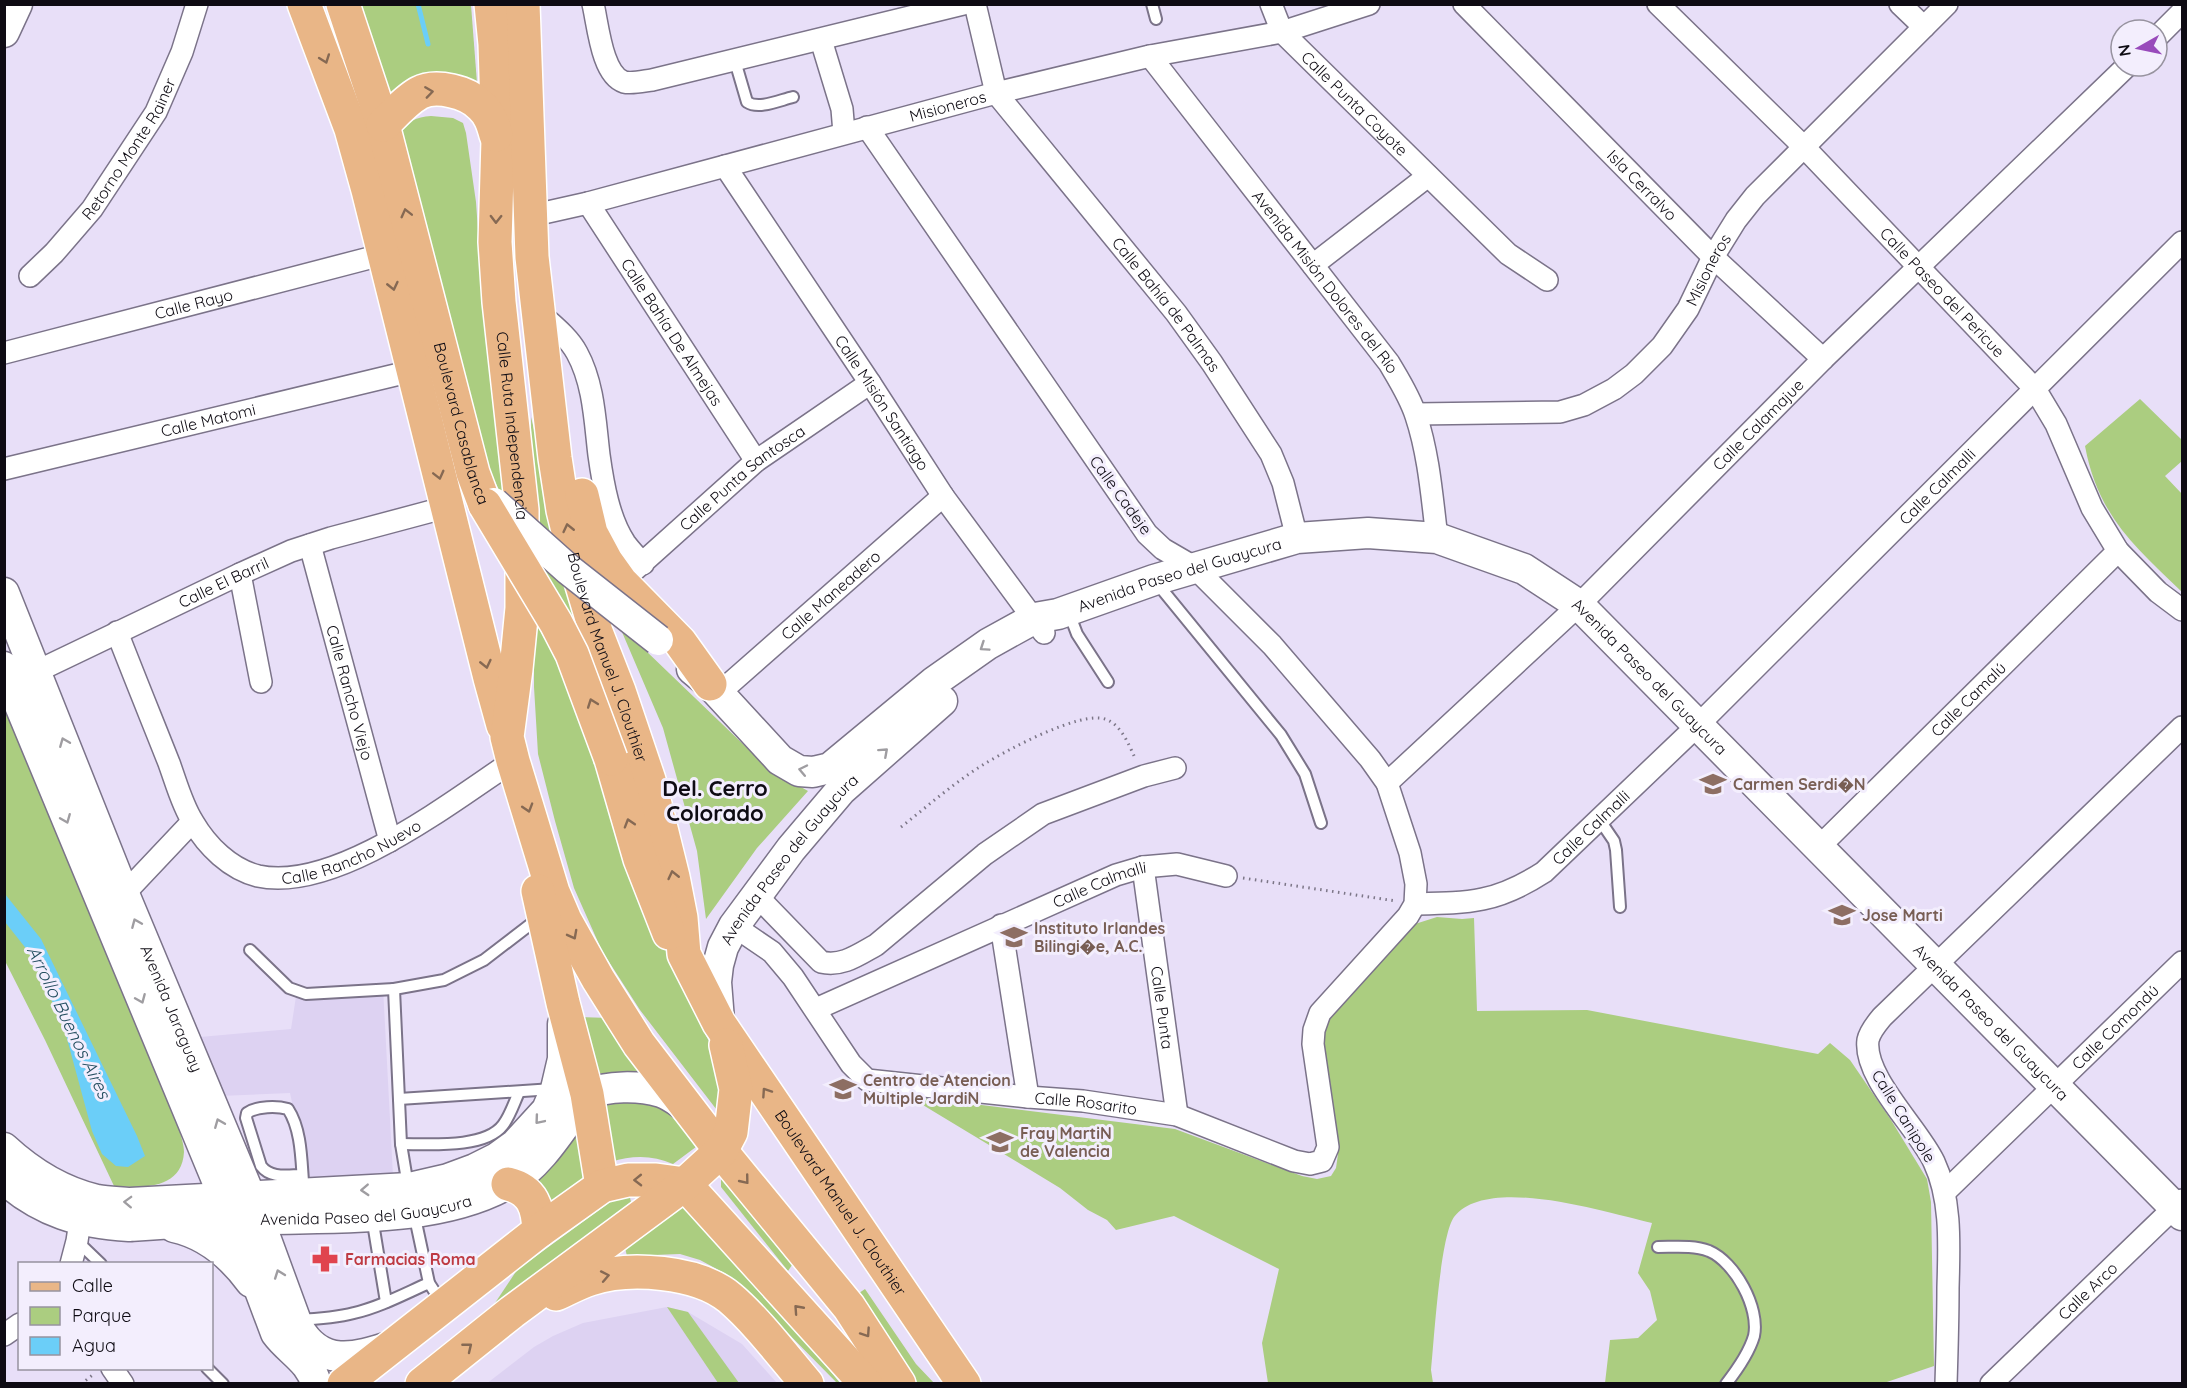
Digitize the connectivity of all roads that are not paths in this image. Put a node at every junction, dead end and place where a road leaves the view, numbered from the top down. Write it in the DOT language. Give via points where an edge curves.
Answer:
graph roads {
  1 [pos="17,4"];
  2 [pos="197,4"];
  3 [pos="304,4"];
  4 [pos="343,4"];
  5 [pos="491,4"];
  6 [pos="514,4"];
  7 [pos="523,4"];
  8 [pos="593,4"];
  9 [pos="963,4"];
  10 [pos="975,4"];
  11 [pos="1152,4"];
  12 [pos="1271,4"];
  13 [pos="1369,4"];
  14 [pos="1464,4"];
  15 [pos="1658,4"];
  16 [pos="1900,4"];
  17 [pos="1947,4"];
  18 [pos="2182,12"];
  19 [pos="1156,19"];
  20 [pos="2169,25"];
  21 [pos="1924,27"];
  22 [pos="4,32"];
  23 [pos="1282,32"];
  24 [pos="821,40"];
  25 [pos="1150,56"];
  26 [pos="735,61"];
  27 [pos="2115,78"];
  28 [pos="996,93"];
  29 [pos="793,97"];
  30 [pos="383,125"];
  31 [pos="867,127"];
  32 [pos="844,133"];
  33 [pos="498,140"];
  34 [pos="1803,146"];
  35 [pos="726,166"];
  36 [pos="1428,176"];
  37 [pos="588,203"];
  38 [pos="530,216"];
  39 [pos="2182,242"];
  40 [pos="385,254"];
  41 [pos="1713,257"];
  42 [pos="1313,265"];
  43 [pos="1919,267"];
  44 [pos="30,276"];
  45 [pos="1547,280"];
  46 [pos="536,310"];
  47 [pos="542,350"];
  48 [pos="4,353"];
  49 [pos="1823,359"];
  50 [pos="412,371"];
  51 [pos="870,382"];
  52 [pos="2035,389"];
  53 [pos="1416,414"];
  54 [pos="756,462"];
  55 [pos="4,468"];
  56 [pos="943,496"];
  57 [pos="490,504"];
  58 [pos="447,507"];
  59 [pos="1297,538"];
  60 [pos="1437,538"];
  61 [pos="310,544"];
  62 [pos="2118,551"];
  63 [pos="1194,567"];
  64 [pos="240,573"];
  65 [pos="632,573"];
  66 [pos="1154,580"];
  67 [pos="4,592"];
  68 [pos="1579,605"];
  69 [pos="2182,610"];
  70 [pos="1051,619"];
  71 [pos="117,632"];
  72 [pos="17,674"];
  73 [pos="261,682"];
  74 [pos="1108,682"];
  75 [pos="714,689"];
  76 [pos="1698,725"];
  77 [pos="2182,727"];
  78 [pos="510,749"];
  79 [pos="1175,768"];
  80 [pos="1387,783"];
  81 [pos="1599,819"];
  82 [pos="192,822"];
  83 [pos="1321,823"];
  84 [pos="390,841"];
  85 [pos="1819,847"];
  86 [pos="1143,867"];
  87 [pos="1226,876"];
  88 [pos="124,894"];
  89 [pos="757,896"];
  90 [pos="1415,904"];
  91 [pos="1620,907"];
  92 [pos="551,910"];
  93 [pos="1001,925"];
  94 [pos="734,926"];
  95 [pos="250,950"];
  96 [pos="684,954"];
  97 [pos="2182,962"];
  98 [pos="1936,965"];
  99 [pos="394,988"];
  100 [pos="816,1009"];
  101 [pos="719,1023"];
  102 [pos="2055,1086"];
  103 [pos="519,1092"];
  104 [pos="571,1092"];
  105 [pos="1028,1097"];
  106 [pos="399,1100"];
  107 [pos="689,1109"];
  108 [pos="1178,1115"];
  109 [pos="191,1117"];
  110 [pos="401,1144"];
  111 [pos="4,1148"];
  112 [pos="243,1150"];
  113 [pos="722,1151"];
  114 [pos="4,1179"];
  115 [pos="303,1184"];
  116 [pos="508,1184"];
  117 [pos="686,1184"];
  118 [pos="603,1186"];
  119 [pos="1945,1192"];
  120 [pos="411,1200"];
  121 [pos="2180,1207"];
  122 [pos="242,1209"];
  123 [pos="162,1213"];
  124 [pos="372,1216"];
  125 [pos="80,1219"];
  126 [pos="539,1231"];
  127 [pos="1658,1248"];
  128 [pos="71,1262"];
  129 [pos="101,1262"];
  130 [pos="436,1294"];
  131 [pos="386,1302"];
  132 [pos="266,1309"];
  133 [pos="512,1312"];
  134 [pos="18,1324"];
  135 [pos="4,1335"];
  136 [pos="302,1340"];
  137 [pos="392,1346"];
  138 [pos="113,1370"];
  139 [pos="209,1370"];
  140 [pos="123,1383"];
  141 [pos="223,1383"];
  142 [pos="316,1383"];
  143 [pos="344,1383"];
  144 [pos="423,1383"];
  145 [pos="807,1383"];
  146 [pos="866,1383"];
  147 [pos="899,1383"];
  148 [pos="964,1383"];
  149 [pos="1726,1383"];
  150 [pos="1946,1383"];
  151 [pos="1991,1383"];
  1 -- 22 [label="street"];
  2 -- 44 [label="street, Retorno Monte Rainer" via="182,52 156,112 92,209"];
  3 -- 40 [label="main road, Boulevard Casablanca, one-way" via="351,129"];
  4 -- 30 [label="main road, Boulevard Casablanca"];
  5 -- 33 [label="main road, Calle Ruta Independencia"];
  6 -- 38 [label="main road" via="517,199 521,213"];
  7 -- 38 [label="main road"];
  8 -- 26 [label="street" via="607,66 614,77 625,83"];
  9 -- 24 [label="street"];
  10 -- 28 [label="street"];
  11 -- 19 [label="lane"];
  12 -- 23 [label="street"];
  13 -- 23 [label="street, Misioneros"];
  14 -- 41 [label="street, Isla Cerralvo"];
  15 -- 34 [label="street, Calle Paseo del Pericue"];
  16 -- 21 [label="street"];
  17 -- 21 [label="street, Misioneros"];
  18 -- 20 [label="street"];
  21 -- 34 [label="street, Misioneros"];
  23 -- 25 [label="street, Misioneros"];
  23 -- 36 [label="street, Calle Punta Coyote"];
  24 -- 26 [label="street"];
  24 -- 32 [label="street" via="842,110"];
  25 -- 28 [label="street, Misioneros"];
  25 -- 42 [label="street, Avenida Misión Dolores del Río"];
  26 -- 29 [label="lane" via="751,105"];
  27 -- 43 [label="street, Calle Calamajue"];
  28 -- 31 [label="street, Misioneros"];
  28 -- 59 [label="street, Calle Bahía de Palmas" via="1176,313 1212,363 1271,454"];
  30 -- 33 [label="main road, one-way" via="421,92 449,91 480,104 490,116"];
  57 -- 30 [label="main road, Boulevard Casablanca, one-way" via="473,473"];
  31 -- 32 [label="street, Misioneros"];
  31 -- 63 [label="street, Calle Cadeje" via="1147,534 1163,549"];
  32 -- 35 [label="street, Misioneros"];
  33 -- 78 [label="main road, Calle Ruta Independencia, one-way" via="495,242 522,510 522,608"];
  34 -- 41 [label="street, Misioneros" via="1755,196"];
  34 -- 43 [label="street, Calle Paseo del Pericue"];
  35 -- 37 [label="street, Misioneros"];
  35 -- 51 [label="street, Calle Misión Santiago"];
  36 -- 42 [label="street"];
  36 -- 45 [label="street, Calle Punta Coyote" via="1508,254"];
  37 -- 38 [label="street, Misioneros"];
  37 -- 54 [label="street, Calle Bahía De Almejas"];
  38 -- 46 [label="main road"];
  39 -- 52 [label="street, Calle Calmalli"];
  40 -- 48 [label="street, Calle Rayo"];
  40 -- 50 [label="main road, Boulevard Casablanca, one-way"];
  41 -- 49 [label="street, Isla Cerralvo"];
  41 -- 53 [label="street, Misioneros" via="1689,309 1662,346 1634,374 1584,405 1530,413"];
  42 -- 53 [label="street, Avenida Misión Dolores del Río" via="1389,363"];
  43 -- 49 [label="street, Calle Calamajue"];
  43 -- 52 [label="street, Calle Paseo del Pericue"];
  46 -- 47 [label="main road"];
  46 -- 65 [label="street" via="567,340 584,367 610,508"];
  47 -- 65 [label="main road" via="568,410 591,533 606,561"];
  96 -- 47 [label="main road, Boulevard Manuel J. Clouthier, one-way" via="675,887 649,780 596,632 570,540 555,459"];
  49 -- 68 [label="street, Calle Calamajue"];
  50 -- 55 [label="street, Calle Matomi"];
  50 -- 58 [label="main road, Boulevard Casablanca, one-way"];
  51 -- 54 [label="street, Calle Punta Santosca"];
  51 -- 56 [label="street, Calle Misión Santiago"];
  52 -- 62 [label="street, Calle Paseo del Pericue" via="2056,424 2092,507"];
  52 -- 76 [label="street, Calle Calmalli"];
  53 -- 60 [label="street, Avenida Misión Dolores del Río"];
  54 -- 65 [label="street, Calle Punta Santosca"];
  56 -- 70 [label="street, Calle Misión Santiago"];
  56 -- 75 [label="street, Calle Maneadero"];
  57 -- 75 [label="street, Avenida Paseo del Guaycura, bridge"];
  96 -- 57 [label="main road, Boulevard Casablanca, one-way, bridge" via="666,928 640,859 611,759 572,654"];
  58 -- 61 [label="street, Calle El Barril"];
  58 -- 78 [label="main road, Boulevard Casablanca, one-way"];
  59 -- 60 [label="street, Avenida Paseo del Guaycura" via="1368,534"];
  59 -- 63 [label="street, Avenida Paseo del Guaycura"];
  60 -- 68 [label="street, Avenida Paseo del Guaycura" via="1524,568"];
  61 -- 64 [label="street, Calle El Barril"];
  61 -- 84 [label="street, Calle Rancho Viejo"];
  62 -- 69 [label="street, Calle Paseo del Pericue" via="2158,592"];
  62 -- 85 [label="street, Calle Camalú"];
  63 -- 66 [label="street, Avenida Paseo del Guaycura"];
  63 -- 80 [label="street, Calle Cadeje" via="1272,645"];
  64 -- 71 [label="street, Calle El Barril"];
  64 -- 73 [label="street"];
  65 -- 75 [label="main road"];
  66 -- 70 [label="street, Avenida Paseo del Guaycura"];
  66 -- 83 [label="lane" via="1281,735 1305,774"];
  67 -- 72 [label="street, Avenida Jaraguay"];
  68 -- 76 [label="street, Avenida Paseo del Guaycura"];
  68 -- 80 [label="street, Calle Calamajue"];
  70 -- 74 [label="lane" via="1077,634"];
  70 -- 75 [label="street, Avenida Paseo del Guaycura, one-way" via="988,644 934,682 830,768 813,772 799,771 780,760"];
  89 -- 70 [label="street, Avenida Paseo del Guaycura, one-way" via="841,790 942,701"];
  71 -- 72 [label="street, Calle El Barril"];
  71 -- 82 [label="street, Calle Rancho Nuevo"];
  88 -- 72 [label="street, Avenida Jaraguay, one-way"];
  72 -- 109 [label="street, Avenida Jaraguay, one-way"];
  76 -- 81 [label="street, Calle Calmalli"];
  76 -- 85 [label="street, Avenida Paseo del Guaycura"];
  77 -- 98 [label="street, Calle Canipole"];
  78 -- 84 [label="street, Calle Rancho Nuevo"];
  78 -- 92 [label="main road, Calle Ruta Independencia, one-way" via="538,841 536,882"];
  79 -- 89 [label="street" via="1043,814 985,854 876,945 834,965 822,962"];
  80 -- 90 [label="street, Calle Cadeje" via="1410,853"];
  81 -- 90 [label="street, Calle Calmalli" via="1544,872 1521,887 1468,903"];
  81 -- 91 [label="lane" via="1614,841"];
  82 -- 84 [label="street, Calle Rancho Nuevo" via="215,852 239,869 258,876 298,877"];
  82 -- 88 [label="street"];
  85 -- 98 [label="street, Avenida Paseo del Guaycura"];
  86 -- 87 [label="street, Calle Calmalli" via="1177,864"];
  86 -- 93 [label="street, Calle Calmalli"];
  86 -- 108 [label="street, Calle Punta"];
  112 -- 88 [label="street, Avenida Jaraguay, one-way"];
  89 -- 94 [label="street, Avenida Paseo del Guaycura"];
  90 -- 108 [label="street, Calle Rosarito" via="1320,1013 1313,1044 1328,1137 1322,1161 1294,1161"];
  92 -- 99 [label="lane" via="484,960 444,980"];
  92 -- 104 [label="main road"];
  92 -- 107 [label="main road, one-way" via="580,947 639,1044"];
  93 -- 100 [label="street, Calle Calmalli"];
  93 -- 105 [label="street"];
  94 -- 100 [label="street, Calle Rosarito" via="772,952"];
  94 -- 101 [label="street, Avenida Paseo del Guaycura" via="718,965"];
  95 -- 99 [label="lane" via="288,988 306,994"];
  96 -- 101 [label="main road, Boulevard Manuel J. Clouthier"];
  97 -- 102 [label="street, Calle Comondú"];
  98 -- 102 [label="street, Avenida Paseo del Guaycura"];
  98 -- 119 [label="street, Calle Canipole" via="1882,1017 1868,1040 1876,1076 1934,1162"];
  99 -- 106 [label="lane"];
  100 -- 105 [label="street, Calle Rosarito" via="851,1065 867,1080"];
  101 -- 113 [label="main road, Boulevard Manuel J. Clouthier" via="736,1089 731,1132"];
  148 -- 101 [label="main road, Boulevard Manuel J. Clouthier, one-way"];
  102 -- 119 [label="street, Calle Comondú"];
  102 -- 121 [label="street, Avenida Paseo del Guaycura"];
  103 -- 104 [label="lane"];
  103 -- 106 [label="lane"];
  103 -- 110 [label="lane" via="504,1125 495,1134 467,1142"];
  104 -- 107 [label="street" via="640,1089 660,1092"];
  104 -- 116 [label="street, Avenida Paseo del Guaycura" via="536,1161"];
  104 -- 118 [label="main road"];
  104 -- 120 [label="street, Avenida Paseo del Guaycura, one-way" via="497,1158"];
  105 -- 108 [label="street, Calle Rosarito"];
  106 -- 110 [label="lane"];
  107 -- 113 [label="main road"];
  109 -- 122 [label="street, Avenida Jaraguay"];
  109 -- 123 [label="street" via="197,1153 195,1172 185,1190 171,1199"];
  110 -- 120 [label="lane"];
  111 -- 125 [label="street, Avenida Paseo del Guaycura" via="34,1172 69,1190"];
  112 -- 115 [label="lane" via="266,1172"];
  112 -- 115 [label="lane" via="247,1113 288,1108 297,1129"];
  112 -- 122 [label="street, Avenida Jaraguay"];
  113 -- 117 [label="main road, Boulevard Manuel J. Clouthier"];
  113 -- 147 [label="main road, one-way" via="849,1307"];
  114 -- 125 [label="street, Avenida Paseo del Guaycura" via="52,1210"];
  120 -- 115 [label="street, Avenida Paseo del Guaycura, one-way"];
  115 -- 122 [label="street, Avenida Paseo del Guaycura"];
  116 -- 120 [label="street, Avenida Paseo del Guaycura" via="454,1204"];
  116 -- 126 [label="main road" via="518,1186 535,1202"];
  117 -- 118 [label="main road, one-way" via="628,1180"];
  117 -- 133 [label="main road, Boulevard Manuel J. Clouthier"];
  146 -- 117 [label="main road, one-way"];
  118 -- 126 [label="main road"];
  119 -- 150 [label="street, Calle Canipole"];
  120 -- 124 [label="street, Avenida Paseo del Guaycura"];
  120 -- 130 [label="lane"];
  121 -- 151 [label="street, Calle Arco"];
  122 -- 123 [label="street, Avenida Paseo del Guaycura"];
  122 -- 124 [label="street, Avenida Paseo del Guaycura"];
  122 -- 132 [label="street, Avenida Jaraguay"];
  136 -- 122 [label="street, Avenida Jaraguay, one-way"];
  123 -- 125 [label="street, Avenida Paseo del Guaycura" via="129,1226"];
  123 -- 132 [label="street" via="222,1251 249,1279"];
  124 -- 131 [label="lane"];
  125 -- 128 [label="street"];
  125 -- 129 [label="lane"];
  126 -- 130 [label="main road"];
  127 -- 149 [label="lane" via="1687,1247 1710,1252 1741,1282 1752,1305 1754,1336"];
  130 -- 131 [label="lane"];
  130 -- 137 [label="main road"];
  131 -- 136 [label="lane" via="329,1318"];
  132 -- 136 [label="street, Avenida Jaraguay" via="282,1341"];
  144 -- 133 [label="main road, Boulevard Manuel J. Clouthier, one-way"];
  133 -- 145 [label="main road, one-way" via="591,1279 620,1273 691,1279 730,1297"];
  134 -- 135 [label="street"];
  136 -- 137 [label="street, Avenida Jaraguay" via="343,1358"];
  136 -- 142 [label="street, Avenida Jaraguay"];
  137 -- 143 [label="main road"];
  138 -- 140 [label="street"];
  139 -- 141 [label="lane"];
}
